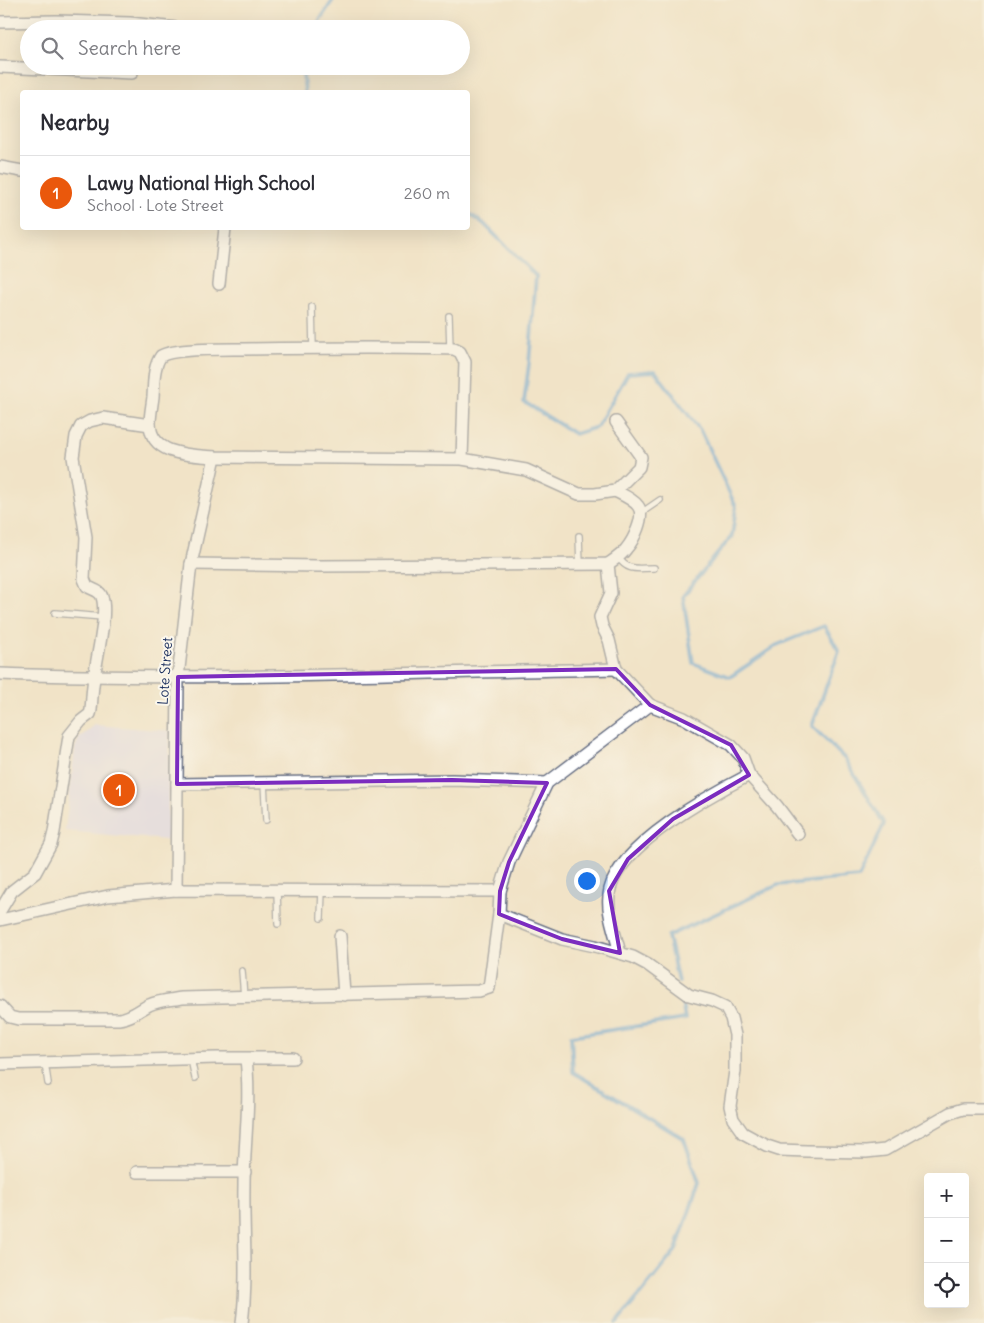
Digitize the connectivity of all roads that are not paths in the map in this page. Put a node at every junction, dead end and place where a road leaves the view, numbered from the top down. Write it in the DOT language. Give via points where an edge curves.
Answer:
graph roads {
  1 [pos="0,22"];
  2 [pos="20,22"];
  3 [pos="0,67"];
  4 [pos="20,68"];
  5 [pos="0,167"];
  6 [pos="20,171"];
  7 [pos="225,230"];
  8 [pos="219,284"];
  9 [pos="312,307"];
  10 [pos="449,316"];
  11 [pos="313,348"];
  12 [pos="450,349"];
  13 [pos="616,422"];
  14 [pos="150,425"];
  15 [pos="215,457"];
  16 [pos="462,459"];
  17 [pos="616,491"];
  18 [pos="660,500"];
  19 [pos="641,513"];
  20 [pos="580,536"];
  21 [pos="618,557"];
  22 [pos="191,564"];
  23 [pos="608,564"];
  24 [pos="580,566"];
  25 [pos="654,568"];
  26 [pos="55,613"];
  27 [pos="103,617"];
  28 [pos="616,669"];
  29 [pos="0,674"];
  30 [pos="94,677"];
  31 [pos="178,677"];
  32 [pos="650,705"];
  33 [pos="749,775"];
  34 [pos="264,783"];
  35 [pos="547,783"];
  36 [pos="177,784"];
  37 [pos="266,820"];
  38 [pos="798,834"];
  39 [pos="176,890"];
  40 [pos="277,890"];
  41 [pos="322,890"];
  42 [pos="500,891"];
  43 [pos="0,911"];
  44 [pos="499,914"];
  45 [pos="321,918"];
  46 [pos="0,920"];
  47 [pos="278,924"];
  48 [pos="340,936"];
  49 [pos="620,953"];
  50 [pos="242,970"];
  51 [pos="344,995"];
  52 [pos="244,997"];
  53 [pos="0,1006"];
  54 [pos="293,1058"];
  55 [pos="191,1059"];
  56 [pos="246,1059"];
  57 [pos="45,1063"];
  58 [pos="0,1064"];
  59 [pos="196,1078"];
  60 [pos="48,1083"];
  61 [pos="984,1109"];
  62 [pos="137,1172"];
  63 [pos="244,1172"];
  64 [pos="242,1323"];
  1 -- 2 [label="street"];
  3 -- 4 [label="street"];
  5 -- 6 [label="street"];
  7 -- 8 [label="street"];
  9 -- 11 [label="lane"];
  10 -- 12 [label="lane"];
  11 -- 12 [label="street"];
  11 -- 14 [label="street" via="166,353 156,366"];
  12 -- 16 [label="street" via="460,352 465,362"];
  13 -- 17 [label="street" via="641,456 639,467"];
  14 -- 15 [label="street" via="157,442 168,449 181,455"];
  14 -- 27 [label="street" via="103,418 81,426 76,436 73,457 86,538 84,579 87,586 102,594"];
  15 -- 16 [label="street"];
  15 -- 22 [label="street, Lote Street"];
  16 -- 17 [label="street" via="526,470 579,494"];
  17 -- 19 [label="street" via="639,506"];
  18 -- 19 [label="lane"];
  19 -- 21 [label="street" via="637,529"];
  20 -- 24 [label="lane"];
  21 -- 23 [label="street"];
  21 -- 25 [label="lane" via="629,568"];
  22 -- 24 [label="street"];
  22 -- 31 [label="street, Lote Street"];
  23 -- 24 [label="street"];
  23 -- 28 [label="street" via="611,593 600,617"];
  26 -- 27 [label="lane"];
  27 -- 30 [label="street"];
  28 -- 31 [label="street"];
  28 -- 32 [label="street"];
  29 -- 30 [label="street"];
  30 -- 31 [label="street"];
  30 -- 43 [label="street" via="90,714 68,736 51,844 35,873 12,891"];
  31 -- 36 [label="street, Lote Street"];
  32 -- 33 [label="street" via="684,718 731,745 743,758"];
  32 -- 35 [label="street"];
  33 -- 38 [label="street"];
  33 -- 49 [label="street" via="673,819 619,870 611,885 609,901"];
  34 -- 35 [label="street" via="452,780"];
  34 -- 36 [label="street"];
  34 -- 37 [label="lane"];
  35 -- 42 [label="street" via="509,862"];
  36 -- 39 [label="street, Lote Street"];
  39 -- 40 [label="street"];
  39 -- 46 [label="street" via="108,896"];
  40 -- 41 [label="street"];
  40 -- 47 [label="lane"];
  41 -- 42 [label="street"];
  41 -- 45 [label="lane"];
  42 -- 44 [label="street"];
  44 -- 49 [label="street" via="562,939"];
  44 -- 51 [label="street" via="488,989"];
  48 -- 51 [label="street"];
  49 -- 61 [label="street" via="648,965 689,995 720,1004 729,1012 736,1059 731,1112 739,1129 753,1140 779,1150 884,1150 950,1113"];
  50 -- 52 [label="lane"];
  51 -- 52 [label="street"];
  52 -- 53 [label="street" via="160,1001 119,1019 18,1019 10,1017"];
  54 -- 56 [label="street"];
  55 -- 56 [label="street"];
  55 -- 57 [label="street"];
  55 -- 59 [label="lane"];
  56 -- 63 [label="street" via="248,1094"];
  57 -- 58 [label="street"];
  57 -- 60 [label="lane"];
  62 -- 63 [label="street"];
  63 -- 64 [label="street" via="246,1293"];
}
